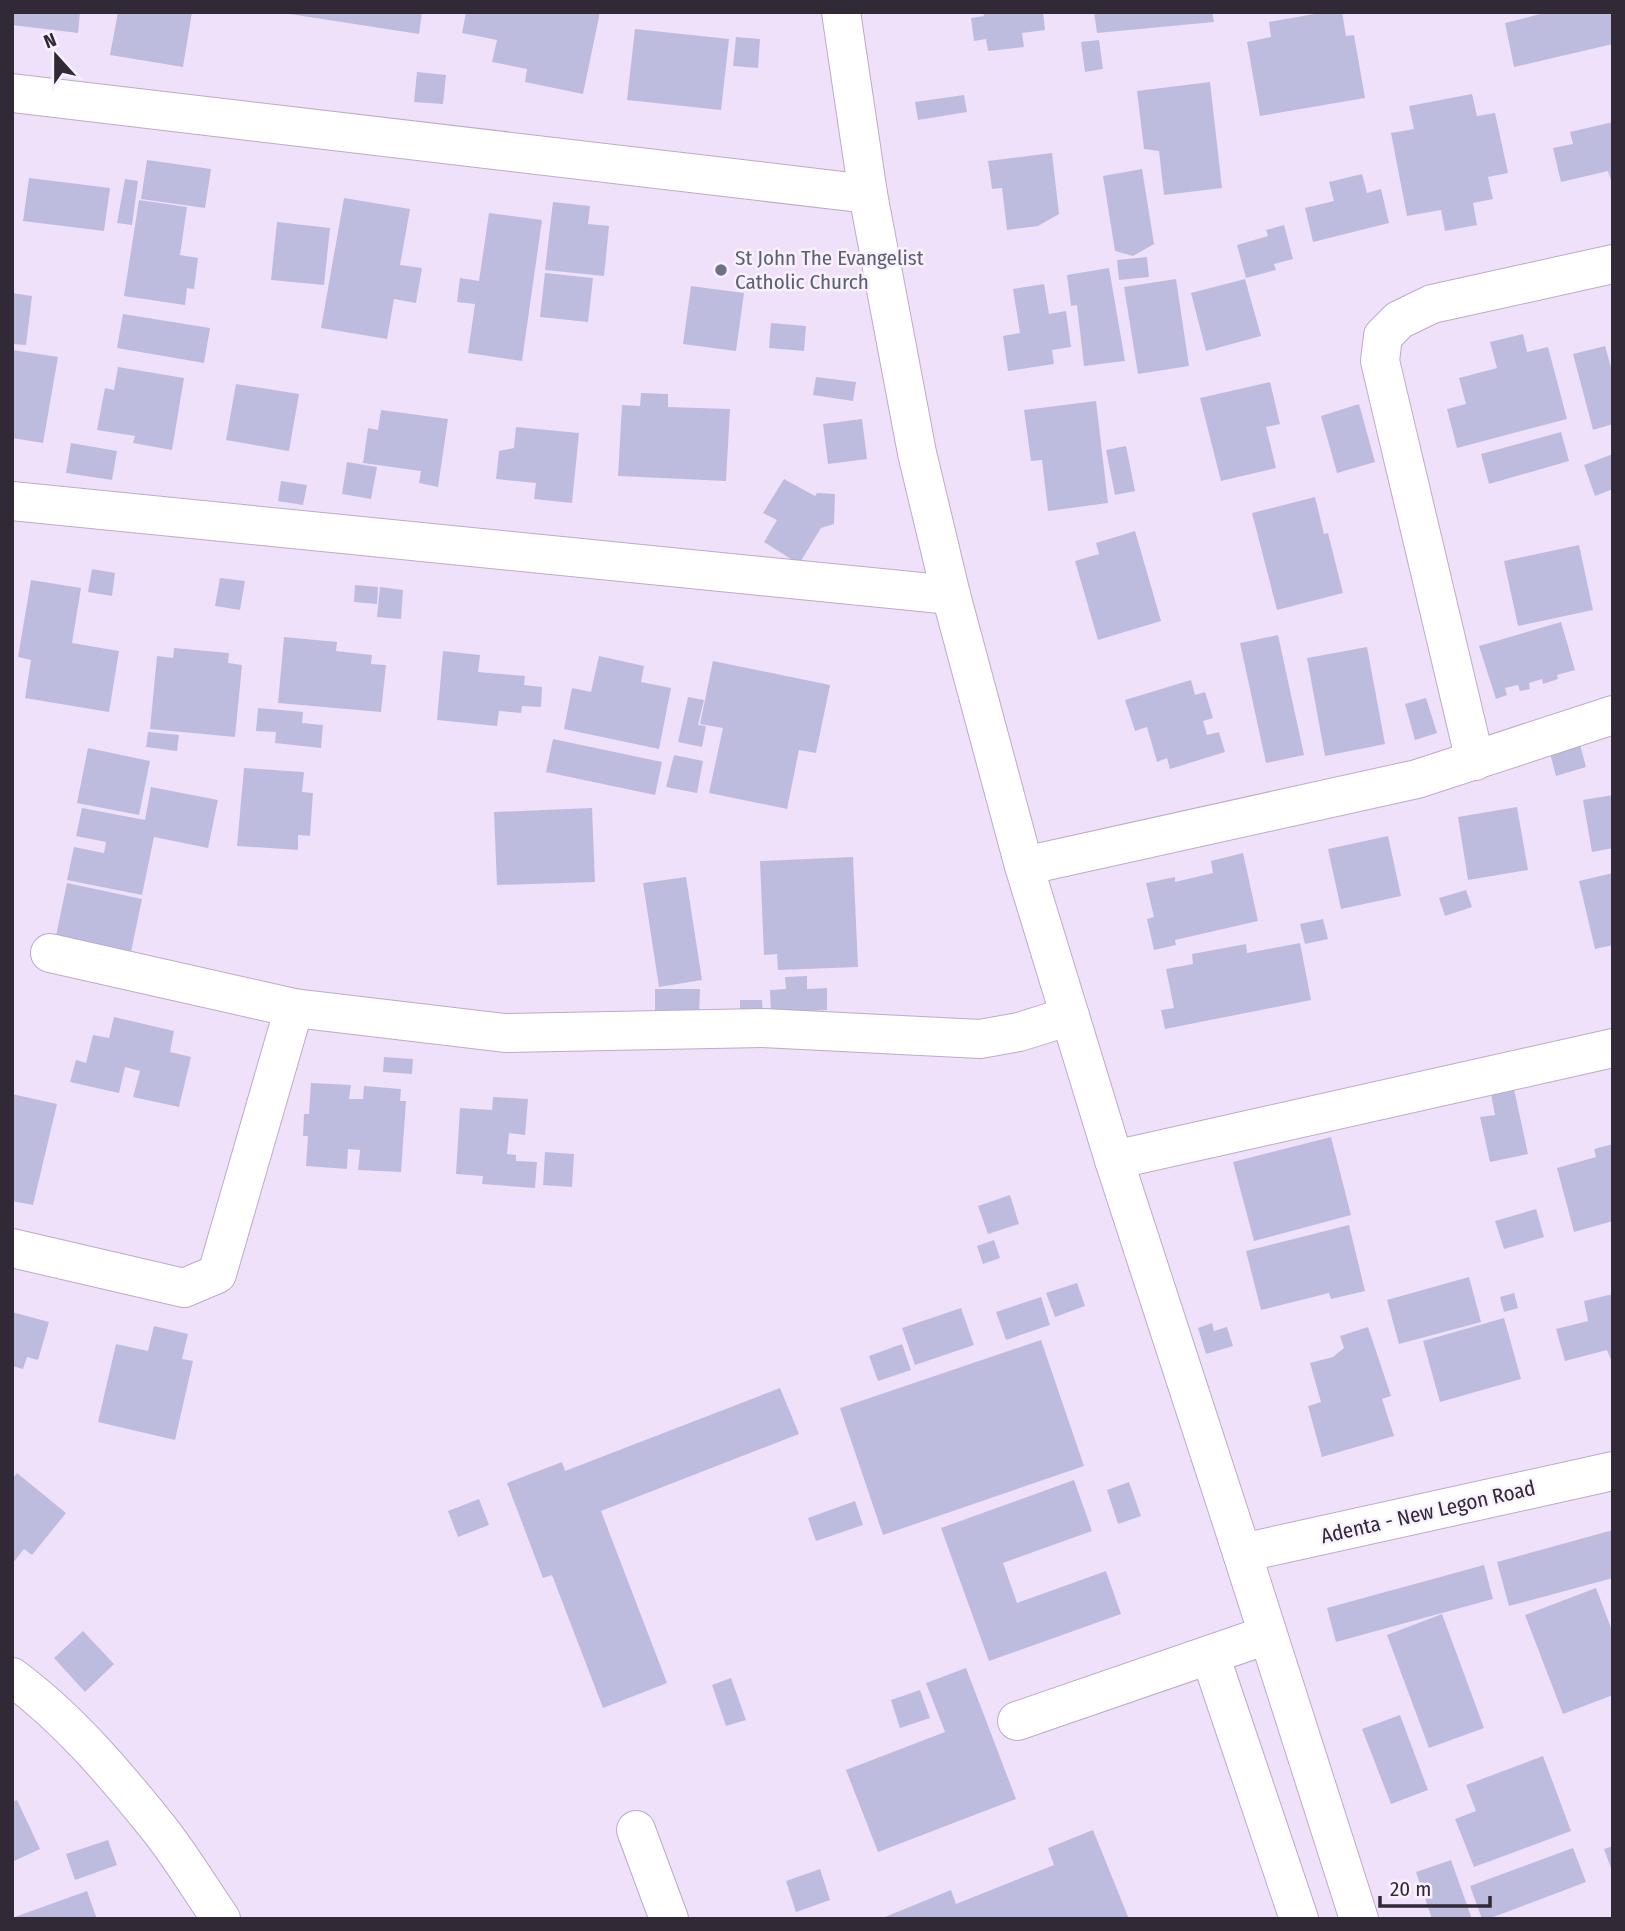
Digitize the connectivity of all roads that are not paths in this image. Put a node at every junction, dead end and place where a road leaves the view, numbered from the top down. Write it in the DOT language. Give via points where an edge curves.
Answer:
graph roads {
  1 [pos="841,12"];
  2 [pos="12,93"];
  3 [pos="868,194"];
  4 [pos="1613,264"];
  5 [pos="15,506"];
  6 [pos="951,595"];
  7 [pos="1613,715"];
  8 [pos="1475,761"];
  9 [pos="1024,866"];
  10 [pos="50,953"];
  11 [pos="294,1008"];
  12 [pos="1070,1016"];
  13 [pos="1613,1048"];
  14 [pos="1114,1160"];
  15 [pos="12,1248"];
  16 [pos="1613,1471"];
  17 [pos="1242,1553"];
  18 [pos="1267,1635"];
  19 [pos="1210,1655"];
  20 [pos="12,1677"];
  21 [pos="1017,1721"];
  22 [pos="636,1830"];
  23 [pos="221,1919"];
  24 [pos="669,1919"];
  25 [pos="1299,1919"];
  26 [pos="1359,1919"];
  1 -- 3 [label="street"];
  2 -- 3 [label="street"];
  3 -- 6 [label="street" via="917,453"];
  4 -- 8 [label="street" via="1432,304 1399,320 1382,336 1380,361"];
  5 -- 6 [label="street"];
  6 -- 9 [label="street"];
  7 -- 8 [label="street"];
  8 -- 9 [label="street" via="1417,779"];
  9 -- 12 [label="street"];
  10 -- 11 [label="street"];
  11 -- 12 [label="street" via="505,1033 763,1028 981,1039"];
  11 -- 15 [label="street" via="217,1274 184,1289"];
  12 -- 14 [label="street"];
  13 -- 14 [label="street"];
  14 -- 17 [label="street"];
  16 -- 17 [label="street, Adenta - New Legon Road"];
  17 -- 18 [label="street"];
  18 -- 19 [label="street"];
  18 -- 26 [label="street"];
  19 -- 21 [label="street"];
  19 -- 25 [label="street"];
  20 -- 23 [label="street" via="98,1758 162,1832"];
  22 -- 24 [label="street"];
}
